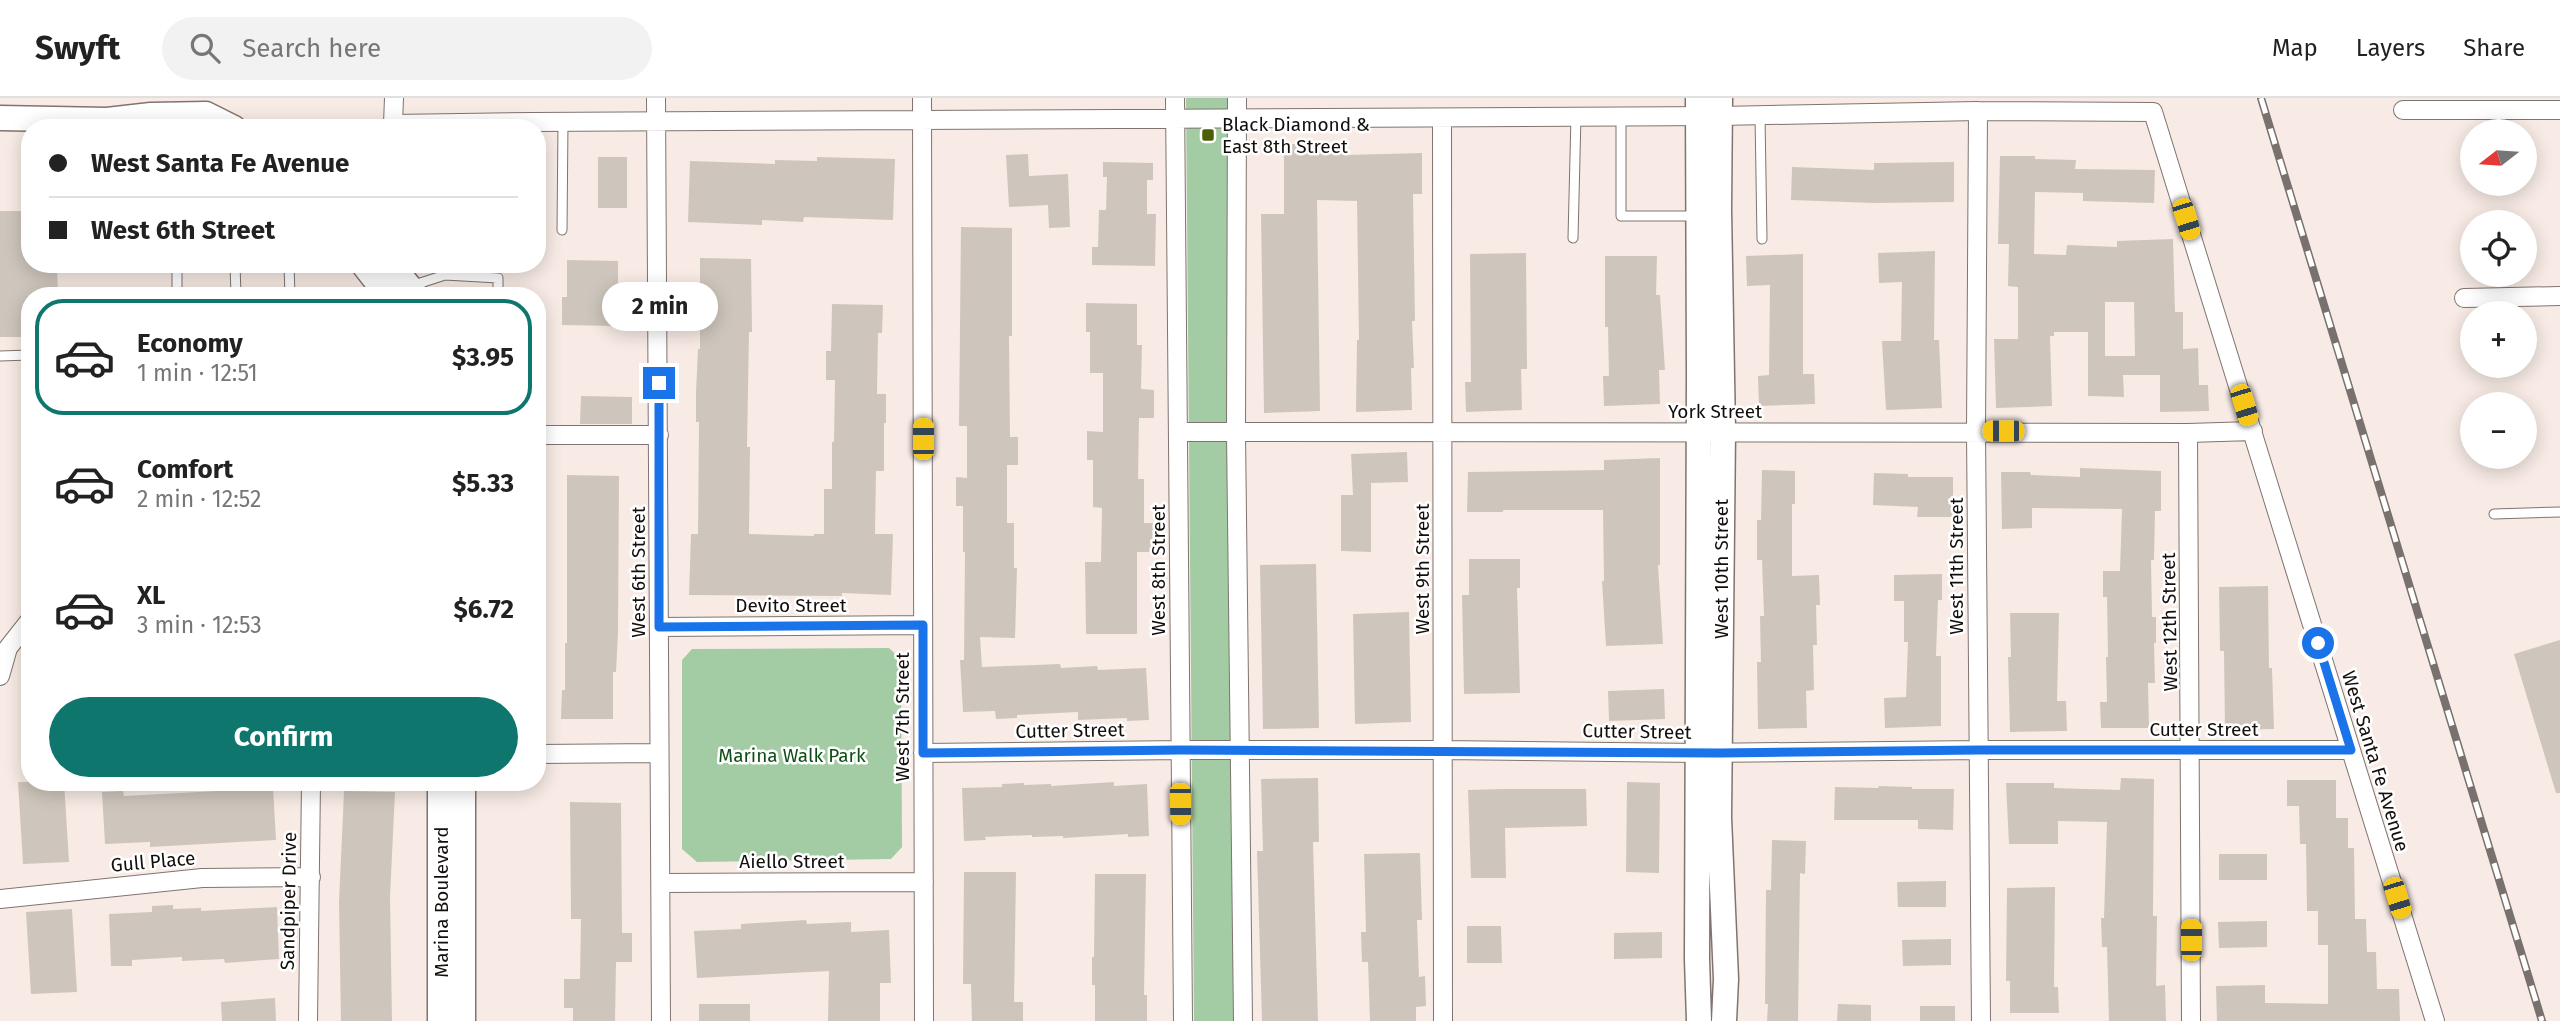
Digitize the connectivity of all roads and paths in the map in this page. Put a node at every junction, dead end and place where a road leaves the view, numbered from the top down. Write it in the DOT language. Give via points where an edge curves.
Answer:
graph roads {
  1 [pos="394,98"];
  2 [pos="656,98"];
  3 [pos="922,98"];
  4 [pos="1175,98"];
  5 [pos="1237,98"];
  6 [pos="208,106"];
  7 [pos="1709,107"];
  8 [pos="1966,107"];
  9 [pos="2403,110"];
  10 [pos="2560,110"];
  11 [pos="1760,115"];
  12 [pos="1576,116"];
  13 [pos="1621,116"];
  14 [pos="0,118"];
  15 [pos="1442,118"];
  16 [pos="54,119"];
  17 [pos="116,119"];
  18 [pos="223,119"];
  19 [pos="392,119"];
  20 [pos="922,119"];
  21 [pos="1175,119"];
  22 [pos="1237,119"];
  23 [pos="546,122"];
  24 [pos="564,122"];
  25 [pos="657,122"];
  26 [pos="1698,216"];
  27 [pos="562,230"];
  28 [pos="1573,238"];
  29 [pos="1762,239"];
  30 [pos="376,273"];
  31 [pos="396,287"];
  32 [pos="418,287"];
  33 [pos="498,287"];
  34 [pos="2560,296"];
  35 [pos="2464,298"];
  36 [pos="21,355"];
  37 [pos="0,356"];
  38 [pos="1711,431"];
  39 [pos="1976,431"];
  40 [pos="2253,431"];
  41 [pos="1178,432"];
  42 [pos="1443,432"];
  43 [pos="1236,433"];
  44 [pos="2188,433"];
  45 [pos="546,435"];
  46 [pos="659,435"];
  47 [pos="2560,512"];
  48 [pos="2494,514"];
  49 [pos="923,625"];
  50 [pos="659,627"];
  51 [pos="21,635"];
  52 [pos="0,677"];
  53 [pos="1180,750"];
  54 [pos="1444,750"];
  55 [pos="1979,750"];
  56 [pos="2351,750"];
  57 [pos="1240,751"];
  58 [pos="2191,751"];
  59 [pos="659,753"];
  60 [pos="923,753"];
  61 [pos="1709,753"];
  62 [pos="546,754"];
  63 [pos="311,791"];
  64 [pos="440,791"];
  65 [pos="463,791"];
  66 [pos="311,877"];
  67 [pos="923,882"];
  68 [pos="661,883"];
  69 [pos="0,899"];
  70 [pos="308,1021"];
  71 [pos="440,1021"];
  72 [pos="463,1021"];
  73 [pos="661,1021"];
  74 [pos="924,1021"];
  75 [pos="1183,1021"];
  76 [pos="1243,1021"];
  77 [pos="1443,1021"];
  78 [pos="1699,1021"];
  79 [pos="1724,1021"];
  80 [pos="1981,1021"];
  81 [pos="2192,1021"];
  82 [pos="2435,1021"];
  1 -- 19 [label="street"];
  2 -- 25 [label="street, West 6th Street"];
  3 -- 20 [label="street, West 7th Street"];
  4 -- 21 [label="street, West 8th Street"];
  5 -- 22 [label="street"];
  6 -- 17 [label="main road"];
  6 -- 18 [label="main road"];
  7 -- 11 [label="street"];
  7 -- 13 [label="street"];
  7 -- 26 [label="main road, West 10th Street"];
  7 -- 38 [label="main road, West 10th Street" via="1719,210"];
  8 -- 11 [label="street"];
  8 -- 39 [label="street, West 11th Street"];
  8 -- 40 [label="street, West Santa Fe Avenue" via="2153,112"];
  9 -- 10 [label="street"];
  11 -- 29 [label="lane"];
  12 -- 13 [label="street"];
  12 -- 15 [label="street"];
  12 -- 28 [label="lane"];
  13 -- 26 [label="lane" via="1621,216"];
  14 -- 16 [label="main road"];
  15 -- 22 [label="street"];
  15 -- 42 [label="street, West 9th Street"];
  20 -- 21 [label="street"];
  20 -- 25 [label="street"];
  20 -- 49 [label="street, West 7th Street"];
  21 -- 22 [label="street"];
  21 -- 41 [label="street, West 8th Street"];
  22 -- 43 [label="street"];
  23 -- 24 [label="street"];
  24 -- 25 [label="street"];
  24 -- 27 [label="lane"];
  25 -- 46 [label="street, West 6th Street"];
  26 -- 38 [label="main road, West 10th Street"];
  30 -- 31 [label="main road"];
  32 -- 33 [label="lane" via="445,275 498,278"];
  34 -- 35 [label="street"];
  36 -- 37 [label="lane"];
  38 -- 39 [label="street, York Street"];
  38 -- 42 [label="street, York Street"];
  38 -- 61 [label="main road, West 10th Street"];
  39 -- 44 [label="street, York Street"];
  39 -- 55 [label="street, West 11th Street"];
  40 -- 44 [label="street, York Street"];
  40 -- 56 [label="street, West Santa Fe Avenue"];
  41 -- 43 [label="street, York Street"];
  41 -- 53 [label="street, West 8th Street"];
  42 -- 43 [label="street, York Street"];
  42 -- 54 [label="street, West 9th Street"];
  43 -- 57 [label="street"];
  44 -- 58 [label="street, West 12th Street"];
  45 -- 46 [label="street"];
  46 -- 50 [label="street, West 6th Street"];
  47 -- 48 [label="lane"];
  49 -- 50 [label="street, Devito Street"];
  49 -- 60 [label="street, West 7th Street"];
  50 -- 59 [label="street, West 6th Street"];
  51 -- 52 [label="street" via="8,648"];
  53 -- 57 [label="street, Cutter Street"];
  53 -- 60 [label="street, Cutter Street"];
  53 -- 75 [label="street, West 8th Street"];
  54 -- 57 [label="street, Cutter Street"];
  54 -- 61 [label="street, Cutter Street"];
  54 -- 77 [label="street, West 9th Street"];
  55 -- 58 [label="street, Cutter Street"];
  55 -- 61 [label="street, Cutter Street"];
  55 -- 80 [label="street, West 11th Street"];
  56 -- 58 [label="street, Cutter Street"];
  56 -- 82 [label="street, West Santa Fe Avenue"];
  57 -- 76 [label="street"];
  58 -- 81 [label="street, West 12th Street"];
  59 -- 62 [label="street"];
  59 -- 68 [label="street, West 6th Street"];
  60 -- 67 [label="street, West 7th Street"];
  61 -- 78 [label="main road, West 10th Street" via="1697,959"];
  61 -- 79 [label="main road, West 10th Street" via="1719,818"];
  63 -- 66 [label="street, Sandpiper Drive"];
  64 -- 71 [label="main road, Marina Boulevard"];
  65 -- 72 [label="main road, Marina Boulevard"];
  66 -- 69 [label="street, Gull Place" via="202,878"];
  66 -- 70 [label="street, Sandpiper Drive"];
  67 -- 68 [label="street, Aiello Street"];
  67 -- 74 [label="street, West 7th Street"];
  68 -- 73 [label="street, West 6th Street"];
}
